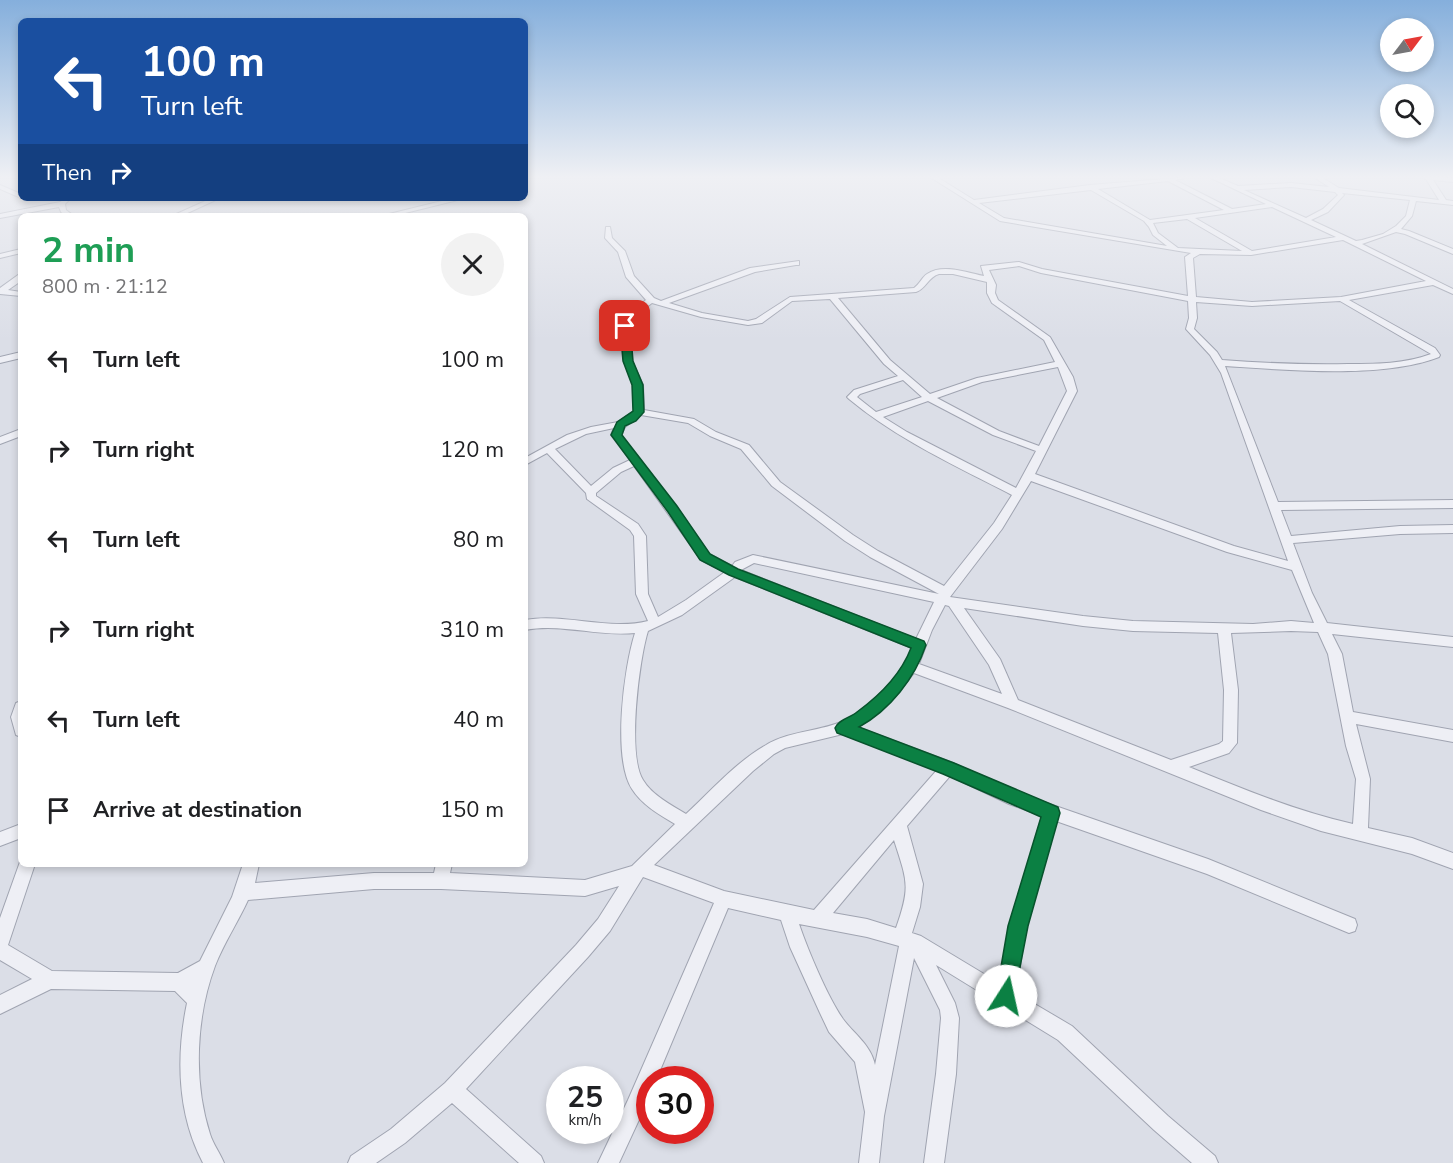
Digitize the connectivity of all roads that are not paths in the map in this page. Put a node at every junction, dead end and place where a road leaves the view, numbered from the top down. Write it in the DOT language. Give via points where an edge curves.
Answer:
graph roads {
  1 [pos="608,231"];
  2 [pos="1062,231"];
  3 [pos="1153,231"];
  4 [pos="1214,231"];
  5 [pos="1330,231"];
  6 [pos="1391,231"];
  7 [pos="1402,231"];
  8 [pos="1344,238"];
  9 [pos="1354,243"];
  10 [pos="1179,250"];
  11 [pos="18,252"];
  12 [pos="1453,252"];
  13 [pos="1197,253"];
  14 [pos="1251,253"];
  15 [pos="0,256"];
  16 [pos="796,263"];
  17 [pos="17,280"];
  18 [pos="990,280"];
  19 [pos="1435,282"];
  20 [pos="0,291"];
  21 [pos="1453,292"];
  22 [pos="18,294"];
  23 [pos="831,295"];
  24 [pos="1192,298"];
  25 [pos="1341,299"];
  26 [pos="656,302"];
  27 [pos="18,356"];
  28 [pos="0,360"];
  29 [pos="1221,363"];
  30 [pos="1060,364"];
  31 [pos="904,377"];
  32 [pos="928,397"];
  33 [pos="639,412"];
  34 [pos="875,416"];
  35 [pos="621,424"];
  36 [pos="18,433"];
  37 [pos="0,441"];
  38 [pos="549,449"];
  39 [pos="1042,450"];
  40 [pos="528,460"];
  41 [pos="635,462"];
  42 [pos="1029,476"];
  43 [pos="591,492"];
  44 [pos="1018,494"];
  45 [pos="1453,504"];
  46 [pos="1276,506"];
  47 [pos="1453,529"];
  48 [pos="1288,540"];
  49 [pos="1296,567"];
  50 [pos="734,572"];
  51 [pos="947,598"];
  52 [pos="528,624"];
  53 [pos="649,625"];
  54 [pos="1224,628"];
  55 [pos="1324,628"];
  56 [pos="1453,642"];
  57 [pos="919,645"];
  58 [pos="911,667"];
  59 [pos="1013,704"];
  60 [pos="1347,717"];
  61 [pos="843,728"];
  62 [pos="1453,736"];
  63 [pos="1171,767"];
  64 [pos="948,768"];
  65 [pos="1051,813"];
  66 [pos="687,823"];
  67 [pos="899,825"];
  68 [pos="18,832"];
  69 [pos="1360,833"];
  70 [pos="0,839"];
  71 [pos="1453,861"];
  72 [pos="26,867"];
  73 [pos="250,867"];
  74 [pos="638,871"];
  75 [pos="443,872"];
  76 [pos="243,892"];
  77 [pos="724,899"];
  78 [pos="787,912"];
  79 [pos="819,917"];
  80 [pos="1349,926"];
  81 [pos="908,940"];
  82 [pos="0,942"];
  83 [pos="0,950"];
  84 [pos="206,967"];
  85 [pos="50,981"];
  86 [pos="179,982"];
  87 [pos="1006,996"];
  88 [pos="197,1001"];
  89 [pos="0,1005"];
  90 [pos="452,1090"];
  91 [pos="874,1116"];
  92 [pos="214,1163"];
  93 [pos="358,1163"];
  94 [pos="534,1163"];
  95 [pos="608,1163"];
  96 [pos="869,1163"];
  97 [pos="934,1163"];
  98 [pos="1208,1163"];
  1 -- 26 [label="street" via="609,238 621,251 630,277"];
  2 -- 10 [label="street"];
  3 -- 10 [label="street"];
  4 -- 14 [label="street"];
  5 -- 8 [label="street"];
  6 -- 9 [label="street"];
  7 -- 12 [label="street"];
  8 -- 9 [label="street"];
  8 -- 14 [label="street"];
  9 -- 19 [label="street"];
  10 -- 13 [label="street"];
  11 -- 15 [label="street"];
  13 -- 14 [label="street"];
  13 -- 24 [label="street" via="1189,257"];
  16 -- 26 [label="street" via="753,270"];
  17 -- 20 [label="street"];
  18 -- 23 [label="street" via="942,272 931,274 916,290"];
  18 -- 24 [label="street" via="984,268 1022,264 1041,271"];
  18 -- 30 [label="street" via="995,301 1039,331"];
  19 -- 21 [label="street"];
  19 -- 25 [label="street"];
  20 -- 22 [label="street"];
  23 -- 26 [label="street" via="784,301 759,321 748,323"];
  23 -- 31 [label="street"];
  24 -- 25 [label="street" via="1252,304"];
  24 -- 29 [label="street" via="1190,329"];
  25 -- 29 [label="street" via="1436,355 1364,366 1291,368"];
  26 -- 33 [label="street" via="628,315 625,326 628,361 638,385"];
  27 -- 28 [label="street"];
  29 -- 46 [label="street"];
  30 -- 32 [label="street" via="992,377"];
  30 -- 39 [label="street" via="1072,391"];
  31 -- 32 [label="street"];
  31 -- 34 [label="street" via="853,394 854,400"];
  32 -- 34 [label="street"];
  32 -- 39 [label="street" via="996,433"];
  33 -- 35 [label="street"];
  33 -- 51 [label="street" via="691,421 745,447 776,484 849,538"];
  34 -- 44 [label="street" via="934,452"];
  35 -- 38 [label="street" via="586,429"];
  35 -- 41 [label="street" via="616,435"];
  36 -- 37 [label="street"];
  38 -- 40 [label="street"];
  38 -- 43 [label="street"];
  39 -- 42 [label="street"];
  41 -- 43 [label="street" via="617,470"];
  41 -- 50 [label="street" via="705,557"];
  42 -- 44 [label="street"];
  42 -- 49 [label="street" via="1231,549"];
  43 -- 53 [label="street" via="596,502 634,527 640,536 642,594"];
  44 -- 51 [label="street"];
  45 -- 46 [label="street"];
  46 -- 48 [label="street"];
  47 -- 48 [label="street"];
  48 -- 49 [label="street"];
  49 -- 55 [label="street"];
  50 -- 51 [label="street" via="746,561 759,560"];
  50 -- 53 [label="street"];
  50 -- 57 [label="street"];
  51 -- 54 [label="street" via="1133,626"];
  51 -- 57 [label="street"];
  51 -- 59 [label="street" via="995,663"];
  52 -- 53 [label="street" via="538,621 576,626"];
  53 -- 66 [label="street" via="632,673 632,773 638,786"];
  54 -- 55 [label="street"];
  54 -- 63 [label="street" via="1231,690 1230,743 1224,749"];
  55 -- 56 [label="street"];
  55 -- 60 [label="street" via="1335,654"];
  57 -- 58 [label="street"];
  58 -- 59 [label="street"];
  58 -- 61 [label="street" via="877,705"];
  59 -- 63 [label="street"];
  60 -- 62 [label="street"];
  60 -- 69 [label="street" via="1363,779"];
  61 -- 64 [label="street"];
  61 -- 66 [label="street" via="795,739 769,750"];
  63 -- 69 [label="street" via="1321,824"];
  64 -- 65 [label="street"];
  64 -- 67 [label="street"];
  65 -- 80 [label="street" via="1208,867"];
  65 -- 87 [label="street" via="1018,926"];
  66 -- 74 [label="street"];
  67 -- 79 [label="street"];
  67 -- 81 [label="street" via="914,875"];
  68 -- 70 [label="street"];
  69 -- 71 [label="street"];
  72 -- 82 [label="street"];
  73 -- 76 [label="street"];
  74 -- 75 [label="street" via="585,888"];
  74 -- 77 [label="street"];
  74 -- 90 [label="street" via="604,925 582,951"];
  75 -- 76 [label="street"];
  76 -- 84 [label="street"];
  77 -- 78 [label="street"];
  77 -- 95 [label="street"];
  78 -- 79 [label="street"];
  78 -- 91 [label="street" via="826,1007 840,1031 864,1058"];
  79 -- 81 [label="street"];
  81 -- 87 [label="street"];
  81 -- 91 [label="street"];
  81 -- 97 [label="street" via="945,1002 950,1018"];
  83 -- 85 [label="street"];
  84 -- 86 [label="street"];
  84 -- 88 [label="street"];
  85 -- 86 [label="street"];
  85 -- 89 [label="street"];
  86 -- 88 [label="street"];
  87 -- 98 [label="street" via="1065,1033"];
  88 -- 92 [label="street" via="190,1046 190,1090 200,1136"];
  90 -- 93 [label="street" via="398,1136"];
  90 -- 94 [label="street"];
  91 -- 96 [label="street"];
}
